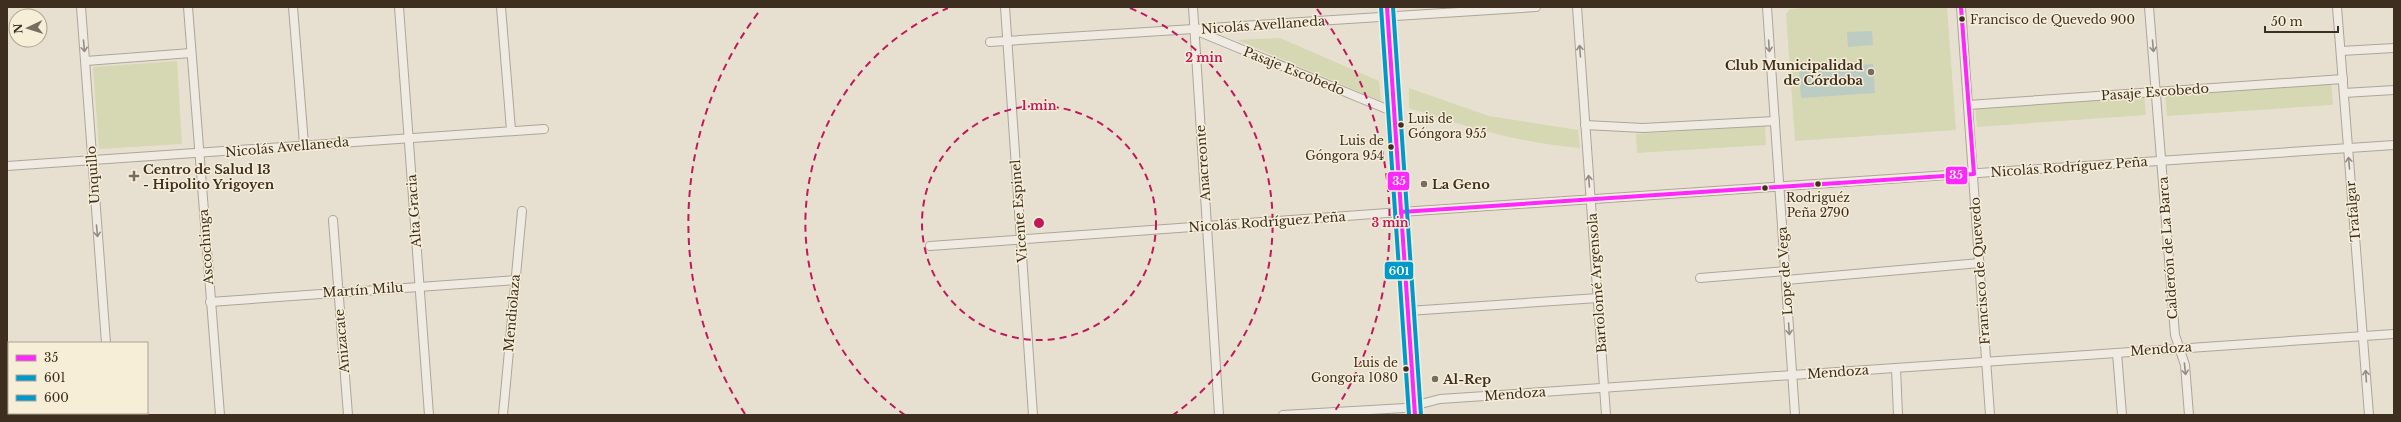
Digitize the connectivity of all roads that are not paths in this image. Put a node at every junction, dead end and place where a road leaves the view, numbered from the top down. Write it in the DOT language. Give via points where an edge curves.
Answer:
graph roads {
  1 [pos="81,7"];
  2 [pos="188,7"];
  3 [pos="293,7"];
  4 [pos="399,7"];
  5 [pos="501,7"];
  6 [pos="1005,7"];
  7 [pos="1193,7"];
  8 [pos="1536,7"];
  9 [pos="1577,7"];
  10 [pos="1767,7"];
  11 [pos="1961,7"];
  12 [pos="2149,7"];
  13 [pos="2338,7"];
  14 [pos="1387,12"];
  15 [pos="1194,30"];
  16 [pos="1007,41"];
  17 [pos="990,42"];
  18 [pos="2394,48"];
  19 [pos="2341,51"];
  20 [pos="191,53"];
  21 [pos="86,61"];
  22 [pos="2343,79"];
  23 [pos="2394,90"];
  24 [pos="2157,92"];
  25 [pos="2344,93"];
  26 [pos="1968,105"];
  27 [pos="1394,112"];
  28 [pos="1775,121"];
  29 [pos="1585,125"];
  30 [pos="544,129"];
  31 [pos="511,130"];
  32 [pos="409,138"];
  33 [pos="304,144"];
  34 [pos="2394,145"];
  35 [pos="2348,148"];
  36 [pos="199,154"];
  37 [pos="91,160"];
  38 [pos="2161,161"];
  39 [pos="7,166"];
  40 [pos="1974,174"];
  41 [pos="1779,186"];
  42 [pos="1591,199"];
  43 [pos="522,212"];
  44 [pos="1401,212"];
  45 [pos="333,220"];
  46 [pos="1207,226"];
  47 [pos="1021,240"];
  48 [pos="930,246"];
  49 [pos="1980,264"];
  50 [pos="1786,275"];
  51 [pos="1700,278"];
  52 [pos="516,280"];
  53 [pos="419,286"];
  54 [pos="338,291"];
  55 [pos="1598,298"];
  56 [pos="210,302"];
  57 [pos="1408,311"];
  58 [pos="2394,334"];
  59 [pos="2363,336"];
  60 [pos="106,342"];
  61 [pos="2180,348"];
  62 [pos="2117,352"];
  63 [pos="1986,362"];
  64 [pos="1896,368"];
  65 [pos="1792,375"];
  66 [pos="1604,388"];
  67 [pos="7,404"];
  68 [pos="8,407"];
  69 [pos="1415,410"];
  70 [pos="74,414"];
  71 [pos="90,415"];
  72 [pos="220,415"];
  73 [pos="348,415"];
  74 [pos="429,415"];
  75 [pos="503,415"];
  76 [pos="1033,415"];
  77 [pos="1219,415"];
  78 [pos="1283,415"];
  79 [pos="1606,415"];
  80 [pos="1795,415"];
  81 [pos="1898,415"];
  82 [pos="1990,415"];
  83 [pos="2122,415"];
  84 [pos="2189,415"];
  85 [pos="2369,415"];
  1 -- 21 [label="street, Unquillo, one-way"];
  2 -- 20 [label="street, Ascochinga"];
  3 -- 33 [label="street"];
  4 -- 32 [label="street, Alta Gracia"];
  5 -- 31 [label="street"];
  6 -- 16 [label="street, Vicente Espinel"];
  7 -- 15 [label="street, Anacreonte"];
  8 -- 14 [label="street, Nicolás Avellaneda"];
  29 -- 9 [label="street, Bartolomé Argensola, one-way"];
  10 -- 28 [label="street, Lope de Vega, one-way"];
  11 -- 26 [label="street, Francisco de Quevedo"];
  12 -- 24 [label="street, Calderón de La Barca, one-way"];
  13 -- 19 [label="street, Trafalgar"];
  14 -- 15 [label="street, Nicolás Avellaneda"];
  14 -- 27 [label="main road"];
  15 -- 16 [label="street, Nicolás Avellaneda"];
  15 -- 27 [label="street, Pasaje Escobedo"];
  15 -- 46 [label="street, Anacreonte"];
  16 -- 17 [label="street, Nicolás Avellaneda"];
  16 -- 47 [label="street, Vicente Espinel"];
  18 -- 19 [label="street"];
  19 -- 22 [label="street, Trafalgar"];
  20 -- 21 [label="street"];
  20 -- 36 [label="street, Ascochinga"];
  21 -- 37 [label="street, Unquillo"];
  22 -- 24 [label="street, Pasaje Escobedo"];
  22 -- 25 [label="street, Trafalgar"];
  23 -- 25 [label="street"];
  24 -- 26 [label="street, Pasaje Escobedo"];
  24 -- 38 [label="street, Calderón de La Barca"];
  25 -- 35 [label="street, Trafalgar"];
  26 -- 40 [label="street, Francisco de Quevedo"];
  27 -- 44 [label="main road"];
  28 -- 29 [label="street" via="1643,128"];
  28 -- 41 [label="street, Lope de Vega"];
  42 -- 29 [label="street, Bartolomé Argensola, one-way"];
  30 -- 31 [label="street, Nicolás Avellaneda"];
  31 -- 32 [label="street, Nicolás Avellaneda"];
  32 -- 33 [label="street, Nicolás Avellaneda"];
  32 -- 53 [label="street, Alta Gracia"];
  33 -- 36 [label="street, Nicolás Avellaneda"];
  34 -- 35 [label="street, Nicolás Rodríguez Peña"];
  35 -- 38 [label="street, Nicolás Rodríguez Peña"];
  59 -- 35 [label="street, Trafalgar, one-way"];
  36 -- 37 [label="street, Nicolás Avellaneda"];
  36 -- 56 [label="street, Ascochinga"];
  37 -- 39 [label="street, Nicolás Avellaneda"];
  37 -- 60 [label="street, Unquillo, one-way"];
  38 -- 40 [label="street, Nicolás Rodríguez Peña"];
  38 -- 61 [label="street, Calderón de La Barca" via="2174,335"];
  40 -- 41 [label="street, Nicolás Rodríguez Peña"];
  40 -- 49 [label="street, Francisco de Quevedo"];
  41 -- 42 [label="street, Nicolás Rodríguez Peña"];
  41 -- 50 [label="street, Lope de Vega"];
  42 -- 44 [label="street, Nicolás Rodríguez Peña"];
  42 -- 55 [label="street, Bartolomé Argensola"];
  43 -- 52 [label="street, Mendiolaza"];
  44 -- 46 [label="street, Nicolás Rodríguez Peña"];
  44 -- 57 [label="main road"];
  45 -- 54 [label="street, Anizacate"];
  46 -- 47 [label="street, Nicolás Rodríguez Peña"];
  46 -- 77 [label="street, Anacreonte"];
  47 -- 48 [label="street, Nicolás Rodríguez Peña"];
  47 -- 76 [label="street, Vicente Espinel"];
  49 -- 50 [label="street"];
  49 -- 63 [label="street, Francisco de Quevedo"];
  50 -- 51 [label="street"];
  50 -- 65 [label="street, Lope de Vega, one-way"];
  52 -- 53 [label="street, Martín Milu"];
  52 -- 75 [label="street, Mendiolaza"];
  53 -- 54 [label="street, Martín Milu"];
  53 -- 74 [label="street, Alta Gracia"];
  54 -- 56 [label="street, Martín Milu"];
  54 -- 73 [label="street, Anizacate"];
  55 -- 57 [label="street"];
  55 -- 66 [label="street, Bartolomé Argensola"];
  56 -- 72 [label="street, Ascochinga"];
  57 -- 69 [label="main road"];
  58 -- 59 [label="street, Mendoza"];
  59 -- 61 [label="street, Mendoza"];
  85 -- 59 [label="street, Trafalgar, one-way"];
  61 -- 62 [label="street, Mendoza"];
  61 -- 84 [label="street, Calderón de La Barca, one-way" via="2185,365"];
  62 -- 63 [label="street, Mendoza"];
  62 -- 83 [label="street"];
  63 -- 64 [label="street, Mendoza"];
  63 -- 82 [label="street, Francisco de Quevedo"];
  64 -- 65 [label="street, Mendoza"];
  64 -- 81 [label="street"];
  65 -- 66 [label="street, Mendoza"];
  65 -- 80 [label="street, Lope de Vega"];
  66 -- 69 [label="street, Mendoza" via="1440,399"];
  66 -- 79 [label="street, Bartolomé Argensola"];
  67 -- 68 [label="street"];
  69 -- 78 [label="street, Mendoza" via="1405,408"];
  70 -- 71 [label="street"];
}
